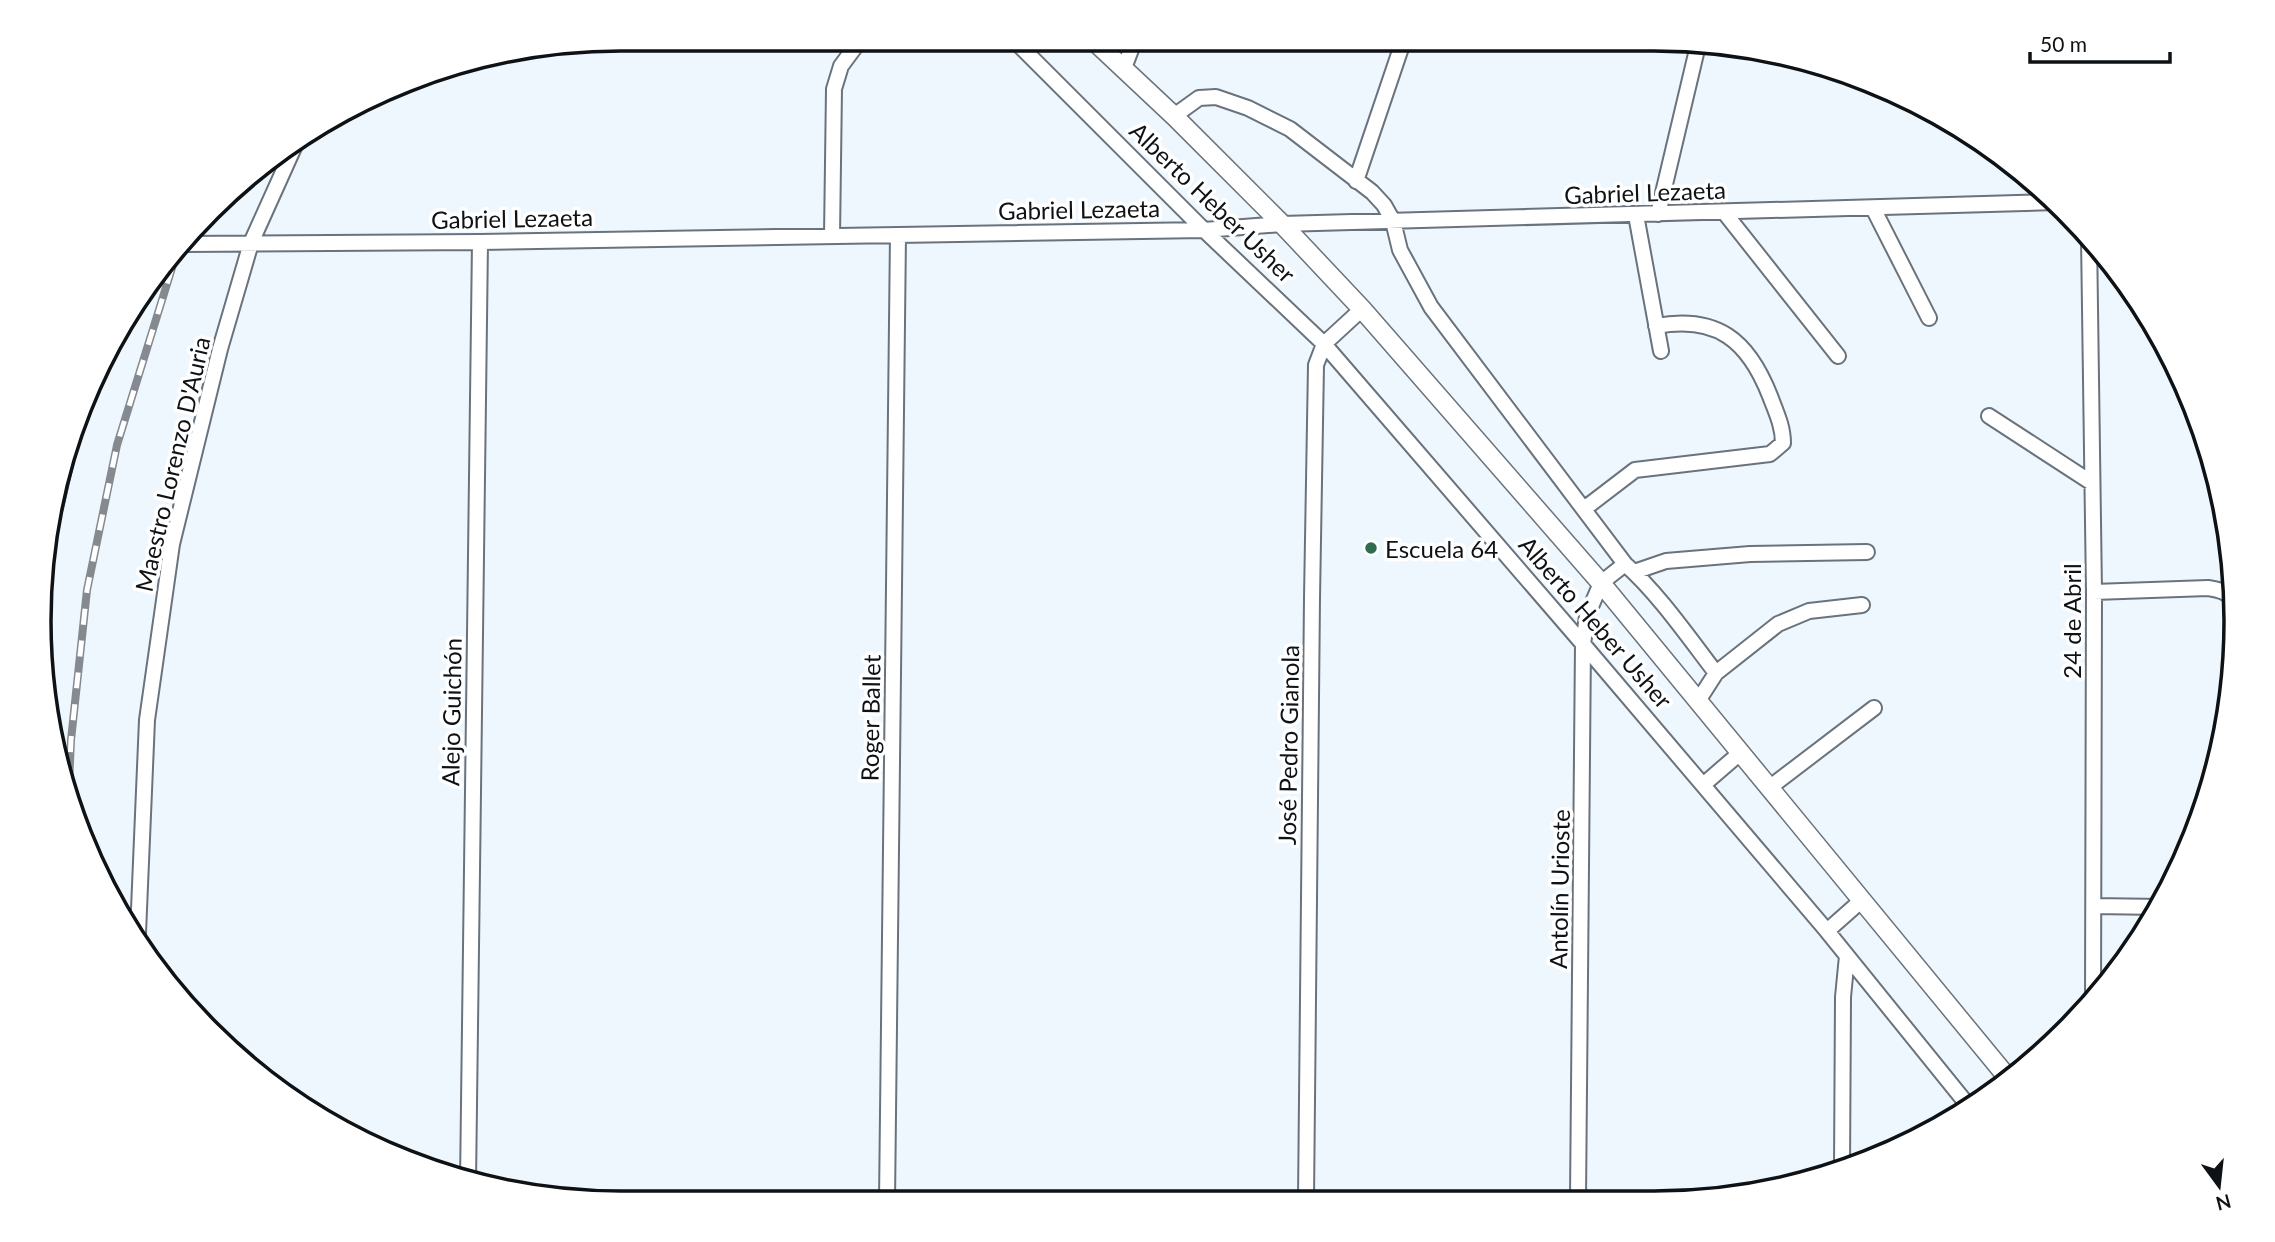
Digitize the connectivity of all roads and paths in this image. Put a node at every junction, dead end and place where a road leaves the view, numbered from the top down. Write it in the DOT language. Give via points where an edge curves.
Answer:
graph roads {
  1 [pos="852,51"];
  2 [pos="1025,51"];
  3 [pos="1105,51"];
  4 [pos="1130,51"];
  5 [pos="1400,51"];
  6 [pos="1696,53"];
  7 [pos="1124,68"];
  8 [pos="1174,116"];
  9 [pos="289,158"];
  10 [pos="1356,181"];
  11 [pos="2041,202"];
  12 [pos="1873,208"];
  13 [pos="1724,212"];
  14 [pos="1658,214"];
  15 [pos="1636,215"];
  16 [pos="1393,221"];
  17 [pos="1282,224"];
  18 [pos="1204,230"];
  19 [pos="898,234"];
  20 [pos="832,236"];
  21 [pos="480,242"];
  22 [pos="251,243"];
  23 [pos="193,244"];
  24 [pos="2089,253"];
  25 [pos="1362,309"];
  26 [pos="1929,318"];
  27 [pos="1656,326"];
  28 [pos="1324,344"];
  29 [pos="1661,351"];
  30 [pos="1838,356"];
  31 [pos="1989,416"];
  32 [pos="2092,483"];
  33 [pos="1584,509"];
  34 [pos="1867,552"];
  35 [pos="1630,568"];
  36 [pos="1601,583"];
  37 [pos="2223,591"];
  38 [pos="2094,592"];
  39 [pos="1862,605"];
  40 [pos="1583,645"];
  41 [pos="1716,673"];
  42 [pos="1698,701"];
  43 [pos="1874,708"];
  44 [pos="1740,753"];
  45 [pos="1703,785"];
  46 [pos="1769,788"];
  47 [pos="1862,900"];
  48 [pos="2094,906"];
  49 [pos="2148,907"];
  50 [pos="138,924"];
  51 [pos="1826,931"];
  52 [pos="1847,956"];
  53 [pos="2093,984"];
  54 [pos="2003,1072"];
  55 [pos="1963,1100"];
  56 [pos="1842,1159"];
  57 [pos="468,1170"];
  58 [pos="887,1191"];
  59 [pos="1307,1191"];
  60 [pos="1578,1191"];
  1 -- 20 [label="street" via="841,66 834,89"];
  2 -- 18 [label="street, Alberto Heber Usher"];
  3 -- 7 [label="street, Alberto Heber Usher"];
  4 -- 7 [label="street"];
  5 -- 10 [label="street"];
  6 -- 14 [label="street"];
  7 -- 8 [label="street, Alberto Heber Usher"];
  8 -- 10 [label="street" via="1199,98 1216,97 1248,108 1290,129"];
  8 -- 17 [label="street, Alberto Heber Usher"];
  9 -- 22 [label="street, Maestro Lorenzo D'Auria"];
  10 -- 16 [label="street" via="1372,192"];
  11 -- 12 [label="street, Gabriel Lezaeta"];
  12 -- 13 [label="street, Gabriel Lezaeta"];
  12 -- 26 [label="street"];
  13 -- 14 [label="street, Gabriel Lezaeta"];
  13 -- 30 [label="street"];
  14 -- 15 [label="street, Gabriel Lezaeta"];
  15 -- 16 [label="street, Gabriel Lezaeta"];
  15 -- 27 [label="street"];
  16 -- 17 [label="street, Gabriel Lezaeta"];
  16 -- 33 [label="street" via="1400,250 1431,307"];
  17 -- 18 [label="street, Gabriel Lezaeta"];
  17 -- 25 [label="street, Alberto Heber Usher"];
  18 -- 19 [label="street, Gabriel Lezaeta"];
  18 -- 28 [label="street, Alberto Heber Usher"];
  19 -- 20 [label="street, Gabriel Lezaeta"];
  19 -- 58 [label="street, Roger Ballet"];
  20 -- 21 [label="street, Gabriel Lezaeta"];
  21 -- 22 [label="street, Gabriel Lezaeta"];
  21 -- 57 [label="street, Alejo Guichón"];
  22 -- 23 [label="street, Gabriel Lezaeta"];
  22 -- 50 [label="street, Maestro Lorenzo D'Auria" via="172,544 147,720"];
  24 -- 32 [label="street, 24 de Abril"];
  25 -- 28 [label="street"];
  25 -- 36 [label="street, Alberto Heber Usher"];
  27 -- 29 [label="street"];
  27 -- 33 [label="street" via="1697,323 1718,329 1737,342 1765,383 1783,430 1783,443 1770,454 1635,470"];
  28 -- 40 [label="street, Alberto Heber Usher"];
  28 -- 59 [label="street, José Pedro Gianola" via="1316,365"];
  31 -- 32 [label="street"];
  32 -- 38 [label="street, 24 de Abril"];
  33 -- 35 [label="street"];
  34 -- 35 [label="street" via="1750,554"];
  35 -- 36 [label="street"];
  35 -- 41 [label="street"];
  36 -- 40 [label="street, Antolín Urioste" via="1587,616"];
  36 -- 42 [label="street, Alberto Heber Usher"];
  37 -- 38 [label="street"];
  38 -- 48 [label="street, 24 de Abril"];
  39 -- 41 [label="street" via="1809,611 1778,624"];
  40 -- 45 [label="street, Alberto Heber Usher"];
  40 -- 60 [label="street, Antolín Urioste"];
  41 -- 42 [label="street"];
  42 -- 44 [label="street, Alberto Heber Usher"];
  43 -- 46 [label="street"];
  44 -- 45 [label="street"];
  44 -- 46 [label="street, Alberto Heber Usher"];
  45 -- 51 [label="street, Alberto Heber Usher"];
  46 -- 47 [label="street, Alberto Heber Usher"];
  47 -- 51 [label="street"];
  47 -- 54 [label="street, Alberto Heber Usher"];
  48 -- 49 [label="street"];
  48 -- 53 [label="street, 24 de Abril"];
  51 -- 52 [label="street, Alberto Heber Usher"];
  52 -- 55 [label="street, Alberto Heber Usher"];
  52 -- 56 [label="street"];
}
